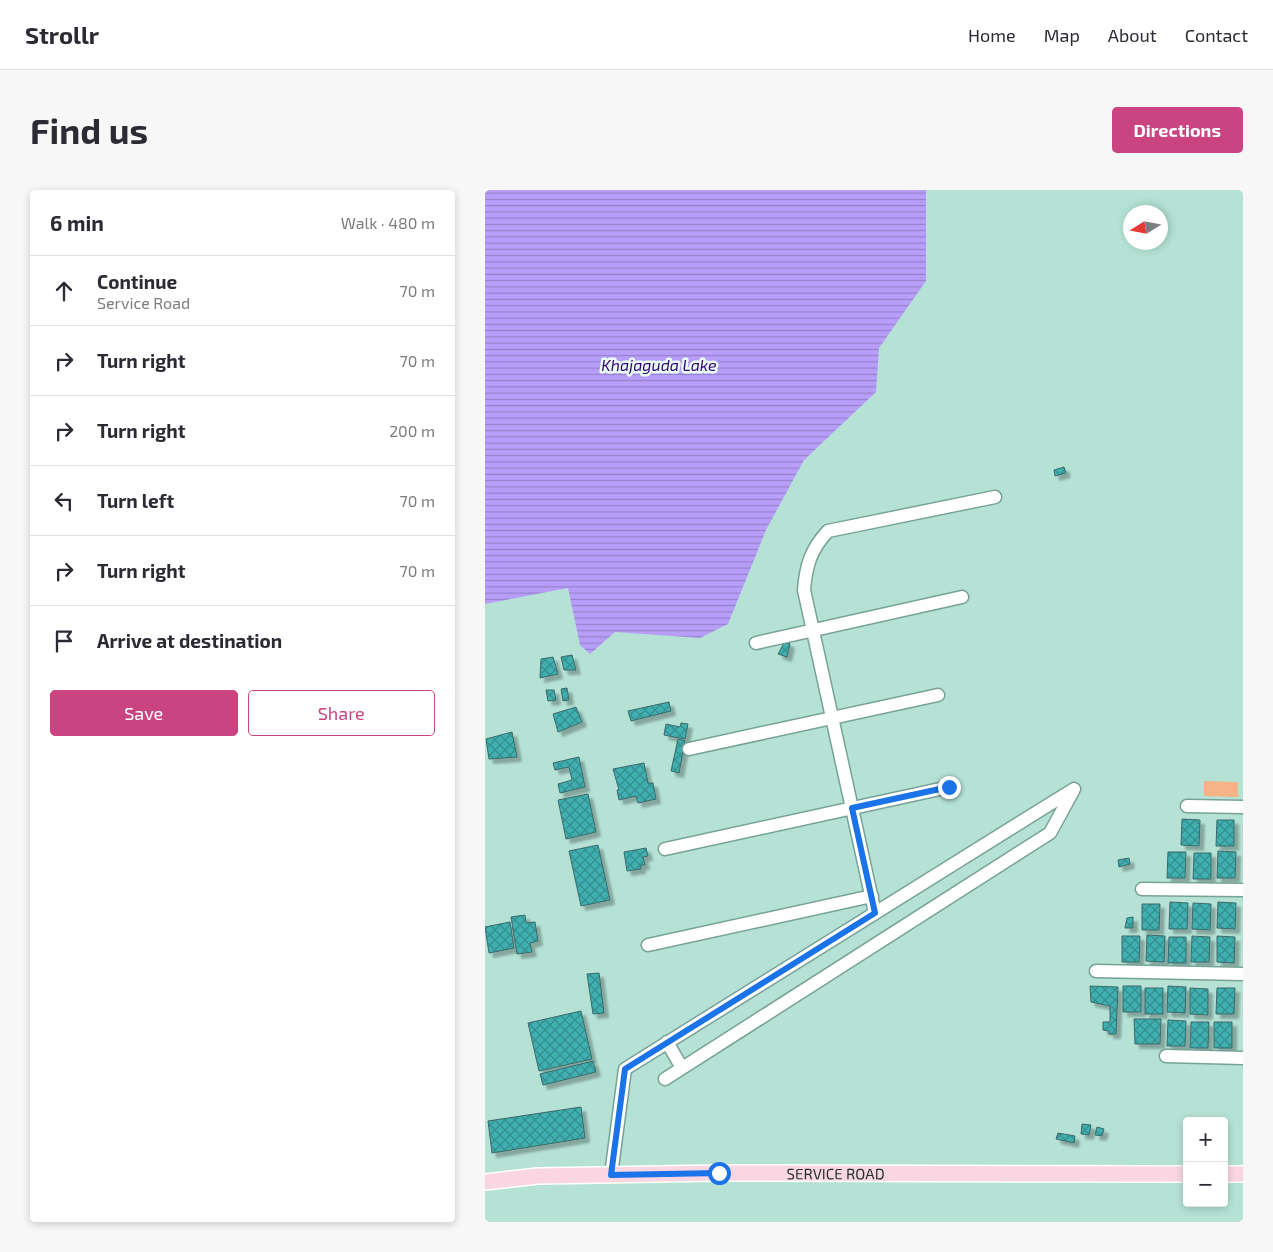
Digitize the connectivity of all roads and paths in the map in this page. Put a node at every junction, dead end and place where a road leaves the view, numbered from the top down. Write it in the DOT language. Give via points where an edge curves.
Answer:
graph roads {
  1 [pos="995,497"];
  2 [pos="962,597"];
  3 [pos="813,630"];
  4 [pos="756,642"];
  5 [pos="938,695"];
  6 [pos="832,718"];
  7 [pos="689,749"];
  8 [pos="949,787"];
  9 [pos="1187,806"];
  10 [pos="1243,807"];
  11 [pos="852,808"];
  12 [pos="665,849"];
  13 [pos="1142,888"];
  14 [pos="1243,890"];
  15 [pos="872,896"];
  16 [pos="875,913"];
  17 [pos="648,944"];
  18 [pos="1096,971"];
  19 [pos="1243,974"];
  20 [pos="667,1042"];
  21 [pos="1166,1056"];
  22 [pos="1243,1058"];
  23 [pos="682,1068"];
  24 [pos="665,1079"];
  25 [pos="1183,1174"];
  26 [pos="1228,1174"];
  27 [pos="1243,1174"];
  28 [pos="611,1175"];
  29 [pos="485,1182"];
  1 -- 3 [label="street" via="828,531 815,544 806,566 804,590"];
  2 -- 3 [label="street"];
  3 -- 4 [label="street"];
  3 -- 6 [label="street"];
  5 -- 6 [label="street"];
  6 -- 7 [label="street"];
  6 -- 11 [label="street"];
  8 -- 11 [label="street"];
  9 -- 10 [label="street"];
  11 -- 12 [label="street"];
  11 -- 15 [label="street"];
  13 -- 14 [label="street"];
  15 -- 16 [label="street"];
  15 -- 17 [label="street"];
  16 -- 20 [label="street"];
  16 -- 23 [label="street" via="1074,789 1050,833"];
  18 -- 19 [label="street"];
  20 -- 23 [label="street"];
  20 -- 28 [label="street" via="625,1069"];
  21 -- 22 [label="street"];
  23 -- 24 [label="street"];
  25 -- 28 [label="main road, SERVICE ROAD"];
  26 -- 27 [label="main road"];
  28 -- 29 [label="main road, SERVICE ROAD" via="538,1176"];
}
